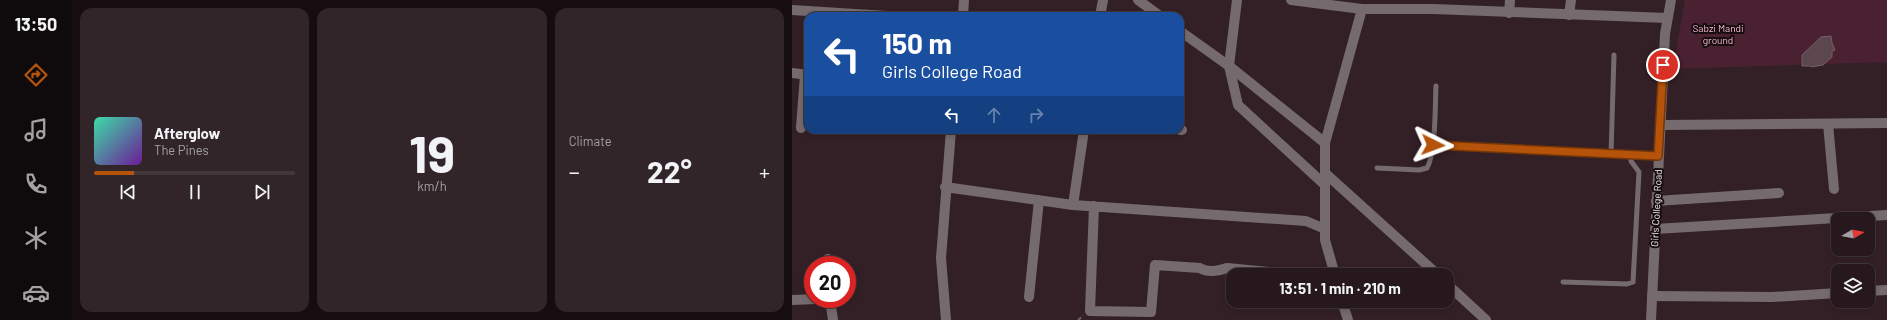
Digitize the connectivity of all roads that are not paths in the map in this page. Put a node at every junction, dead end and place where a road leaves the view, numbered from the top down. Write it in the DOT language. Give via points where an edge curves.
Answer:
graph roads {
  1 [pos="964,0"];
  2 [pos="1103,0"];
  3 [pos="1138,0"];
  4 [pos="1237,0"];
  5 [pos="1291,0"];
  6 [pos="1510,0"];
  7 [pos="1571,0"];
  8 [pos="1671,0"];
  9 [pos="1312,1"];
  10 [pos="1385,5"];
  11 [pos="1438,5"];
  12 [pos="1362,9"];
  13 [pos="792,10"];
  14 [pos="824,12"];
  15 [pos="963,12"];
  16 [pos="1101,12"];
  17 [pos="1154,12"];
  18 [pos="1509,13"];
  19 [pos="1569,15"];
  20 [pos="1668,18"];
  21 [pos="1184,34"];
  22 [pos="1614,55"];
  23 [pos="1229,66"];
  24 [pos="792,73"];
  25 [pos="804,75"];
  26 [pos="1436,86"];
  27 [pos="804,102"];
  28 [pos="1887,123"];
  29 [pos="1828,124"];
  30 [pos="1660,125"];
  31 [pos="801,128"];
  32 [pos="951,134"];
  33 [pos="1083,134"];
  34 [pos="1325,143"];
  35 [pos="1433,145"];
  36 [pos="1611,155"];
  37 [pos="1631,156"];
  38 [pos="1658,156"];
  39 [pos="1377,168"];
  40 [pos="1325,173"];
  41 [pos="1325,184"];
  42 [pos="945,188"];
  43 [pos="1834,189"];
  44 [pos="1779,193"];
  45 [pos="1039,200"];
  46 [pos="1656,201"];
  47 [pos="1073,204"];
  48 [pos="1094,206"];
  49 [pos="1887,215"];
  50 [pos="1325,229"];
  51 [pos="1655,229"];
  52 [pos="1226,268"];
  53 [pos="1333,268"];
  54 [pos="1430,268"];
  55 [pos="1563,282"];
  56 [pos="1454,290"];
  57 [pos="1887,290"];
  58 [pos="1875,291"];
  59 [pos="1831,293"];
  60 [pos="1652,296"];
  61 [pos="1029,297"];
  62 [pos="792,300"];
  63 [pos="804,300"];
  64 [pos="831,308"];
  65 [pos="1344,308"];
  66 [pos="833,320"];
  67 [pos="946,320"];
  68 [pos="1348,320"];
  69 [pos="1486,320"];
  70 [pos="1651,320"];
  1 -- 15 [label="street"];
  2 -- 16 [label="street"];
  3 -- 17 [label="street"];
  4 -- 23 [label="street"];
  5 -- 9 [label="street"];
  6 -- 18 [label="street"];
  7 -- 19 [label="street"];
  8 -- 20 [label="street, Girls College Road"];
  9 -- 12 [label="street"];
  10 -- 11 [label="street"];
  10 -- 12 [label="street"];
  11 -- 18 [label="street"];
  12 -- 34 [label="street"];
  13 -- 14 [label="street"];
  18 -- 19 [label="street"];
  19 -- 20 [label="street"];
  20 -- 30 [label="street, Girls College Road"];
  21 -- 23 [label="street"];
  22 -- 36 [label="lane"];
  23 -- 34 [label="street"];
  23 -- 41 [label="street" via="1238,105"];
  24 -- 25 [label="street"];
  26 -- 35 [label="lane"];
  27 -- 31 [label="street"];
  28 -- 29 [label="street"];
  29 -- 30 [label="street"];
  29 -- 43 [label="street"];
  30 -- 38 [label="street, Girls College Road"];
  32 -- 42 [label="street"];
  33 -- 47 [label="street"];
  34 -- 40 [label="street"];
  35 -- 36 [label="lane"];
  35 -- 39 [label="lane" via="1427,168"];
  36 -- 37 [label="lane"];
  37 -- 38 [label="lane"];
  37 -- 55 [label="lane" via="1631,161 1639,172 1633,282"];
  38 -- 46 [label="street, Girls College Road"];
  40 -- 41 [label="street"];
  40 -- 54 [label="street"];
  41 -- 50 [label="street"];
  42 -- 45 [label="street"];
  42 -- 67 [label="street" via="941,258"];
  44 -- 46 [label="street"];
  45 -- 47 [label="street"];
  45 -- 61 [label="street"];
  46 -- 51 [label="street, Girls College Road"];
  47 -- 48 [label="street"];
  48 -- 50 [label="street" via="1306,220"];
  48 -- 52 [label="street" via="1090,311 1151,312 1155,265 1185,266 1204,270"];
  49 -- 51 [label="street"];
  50 -- 53 [label="street" via="1325,240"];
  51 -- 60 [label="street, Girls College Road"];
  56 -- 69 [label="street"];
  57 -- 58 [label="street"];
  59 -- 60 [label="street" via="1772,297"];
  60 -- 70 [label="street, Girls College Road"];
  62 -- 63 [label="street"];
  64 -- 66 [label="street"];
  65 -- 68 [label="street"];
}
